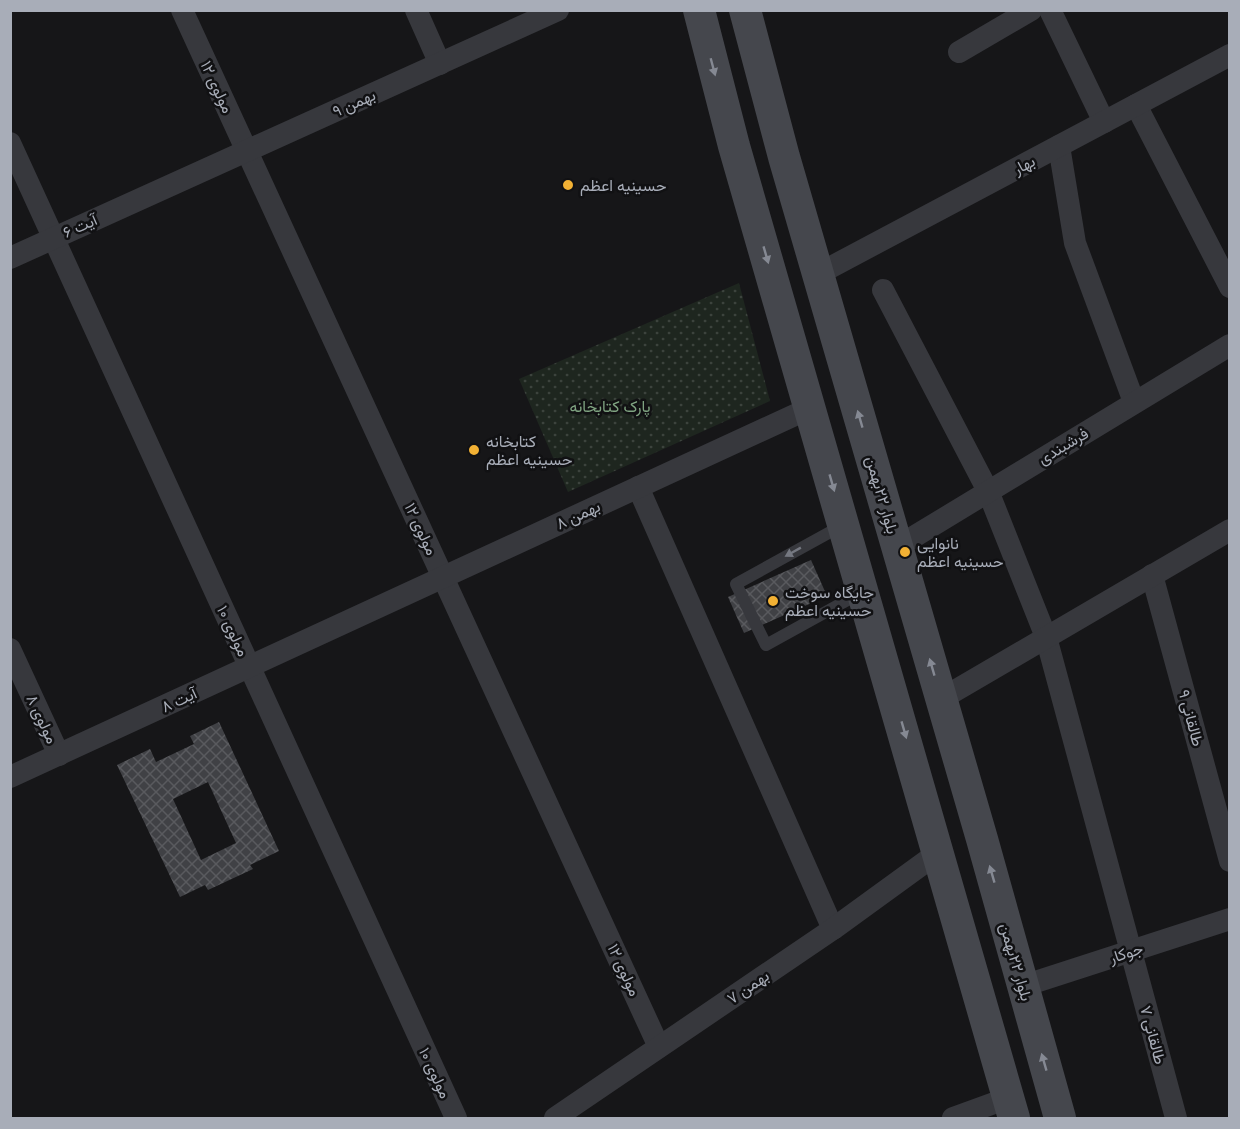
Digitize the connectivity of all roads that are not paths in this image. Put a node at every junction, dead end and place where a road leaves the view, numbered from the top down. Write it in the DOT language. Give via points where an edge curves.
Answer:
graph roads {
  1 [pos="182,10"];
  2 [pos="416,10"];
  3 [pos="558,10"];
  4 [pos="699,10"];
  5 [pos="745,10"];
  6 [pos="1031,10"];
  7 [pos="1050,10"];
  8 [pos="959,52"];
  9 [pos="1230,55"];
  10 [pos="440,64"];
  11 [pos="1136,105"];
  12 [pos="1104,122"];
  13 [pos="10,143"];
  14 [pos="1059,146"];
  15 [pos="247,151"];
  16 [pos="784,157"];
  17 [pos="744,177"];
  18 [pos="150,195"];
  19 [pos="54,238"];
  20 [pos="10,258"];
  21 [pos="818,274"];
  22 [pos="1230,287"];
  23 [pos="883,290"];
  24 [pos="1230,345"];
  25 [pos="1134,402"];
  26 [pos="810,408"];
  27 [pos="638,487"];
  28 [pos="988,491"];
  29 [pos="844,524"];
  30 [pos="1230,530"];
  31 [pos="897,547"];
  32 [pos="1152,575"];
  33 [pos="443,578"];
  34 [pos="864,591"];
  35 [pos="346,622"];
  36 [pos="1047,637"];
  37 [pos="10,650"];
  38 [pos="250,667"];
  39 [pos="941,699"];
  40 [pos="59,755"];
  41 [pos="10,777"];
  42 [pos="982,839"];
  43 [pos="939,852"];
  44 [pos="1230,861"];
  45 [pos="1230,919"];
  46 [pos="833,929"];
  47 [pos="1130,952"];
  48 [pos="1023,987"];
  49 [pos="659,1047"];
  50 [pos="1011,1108"];
  51 [pos="456,1119"];
  52 [pos="555,1119"];
  53 [pos="953,1119"];
  54 [pos="1060,1119"];
  55 [pos="1176,1119"];
  1 -- 15 [label="street, مولوی ۱۲"];
  2 -- 10 [label="street"];
  3 -- 10 [label="street, بهمن ۹"];
  4 -- 17 [label="main road, one-way"];
  5 -- 16 [label="main road, بلوار ۲۲بهمن"];
  6 -- 8 [label="street"];
  7 -- 12 [label="street"];
  9 -- 11 [label="street, بهار"];
  10 -- 15 [label="street, بهمن ۹"];
  11 -- 12 [label="street, بهار"];
  11 -- 22 [label="street"];
  12 -- 14 [label="street, بهار"];
  13 -- 19 [label="street, مولوی ۱۰"];
  14 -- 21 [label="street, بهار"];
  14 -- 25 [label="street" via="1075,243"];
  15 -- 18 [label="street, بهمن ۹"];
  15 -- 33 [label="street, مولوی ۱۲"];
  16 -- 17 [label="main road"];
  16 -- 21 [label="main road, بلوار ۲۲بهمن"];
  17 -- 26 [label="main road, one-way"];
  18 -- 19 [label="street, آیت ۶"];
  19 -- 20 [label="street, آیت ۶"];
  19 -- 38 [label="street, مولوی ۱۰"];
  31 -- 21 [label="main road, بلوار ۲۲بهمن, one-way"];
  23 -- 28 [label="street, طالقانی ۷"];
  24 -- 25 [label="street, فرشبندی"];
  25 -- 28 [label="street, فرشبندی"];
  26 -- 27 [label="street, بهمن ۸"];
  26 -- 29 [label="main road, one-way"];
  27 -- 33 [label="street, بهمن ۸"];
  27 -- 46 [label="street"];
  28 -- 31 [label="street, فرشبندی"];
  28 -- 36 [label="street, طالقانی ۷"];
  29 -- 34 [label="main road"];
  29 -- 34 [label="lane, one-way" via="736,584 766,645"];
  30 -- 32 [label="street"];
  39 -- 31 [label="main road, بلوار ۲۲بهمن, one-way"];
  32 -- 36 [label="street"];
  32 -- 44 [label="street, طالقانی ۹"];
  33 -- 35 [label="street, بهمن ۸"];
  33 -- 49 [label="street, مولوی ۱۲"];
  34 -- 43 [label="main road, one-way"];
  35 -- 38 [label="street, آیت ۸"];
  36 -- 39 [label="street"];
  36 -- 47 [label="street, طالقانی ۷"];
  37 -- 40 [label="street, مولوی ۸"];
  38 -- 40 [label="street, آیت ۸"];
  38 -- 51 [label="street, مولوی ۱۰"];
  39 -- 42 [label="main road, بلوار ۲۲بهمن"];
  40 -- 41 [label="street, آیت ۸"];
  42 -- 43 [label="main road"];
  48 -- 42 [label="main road, بلوار ۲۲بهمن, one-way"];
  43 -- 46 [label="street, بهمن ۷"];
  43 -- 50 [label="main road"];
  45 -- 47 [label="street, جوکار"];
  46 -- 49 [label="street, بهمن ۷"];
  47 -- 48 [label="street, جوکار"];
  47 -- 55 [label="street, طالقانی ۷"];
  54 -- 48 [label="main road, بلوار ۲۲بهمن, one-way"];
  49 -- 52 [label="street, بهمن ۷"];
  50 -- 53 [label="street"];
}
